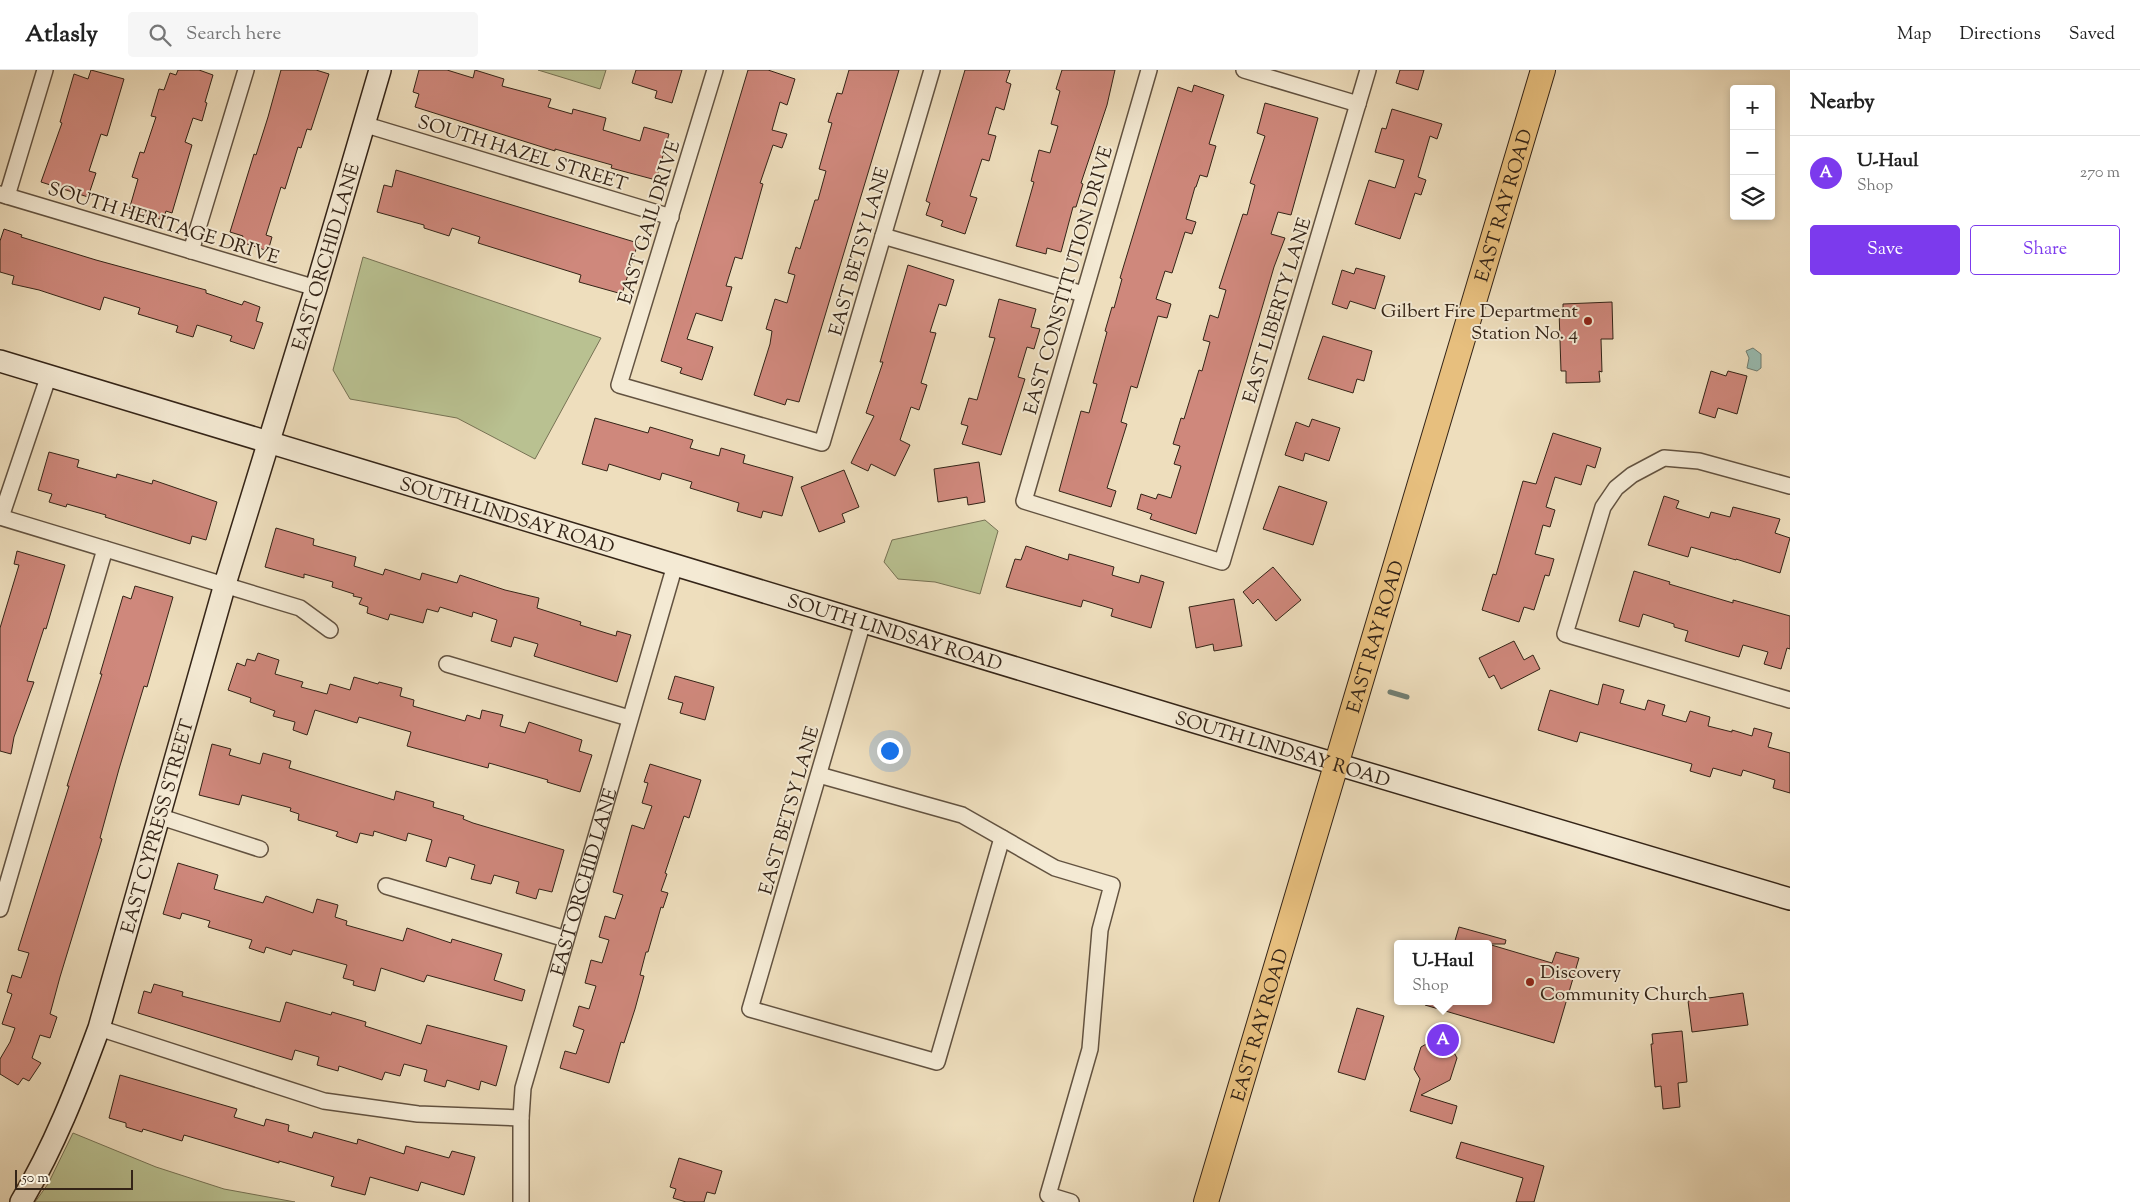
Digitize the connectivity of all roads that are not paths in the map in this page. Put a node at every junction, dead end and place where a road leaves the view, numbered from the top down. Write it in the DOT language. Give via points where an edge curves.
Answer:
graph roads {
  1 [pos="45,70"];
  2 [pos="246,70"];
  3 [pos="380,70"];
  4 [pos="715,70"];
  5 [pos="932,70"];
  6 [pos="1149,70"];
  7 [pos="1244,70"];
  8 [pos="1368,70"];
  9 [pos="1543,70"];
  10 [pos="1358,104"];
  11 [pos="363,124"];
  12 [pos="4,195"];
  13 [pos="671,217"];
  14 [pos="883,236"];
  15 [pos="191,251"];
  16 [pos="316,288"];
  17 [pos="1083,294"];
  18 [pos="0,361"];
  19 [pos="48,375"];
  20 [pos="268,442"];
  21 [pos="822,443"];
  22 [pos="1790,486"];
  23 [pos="1024,500"];
  24 [pos="1,517"];
  25 [pos="105,549"];
  26 [pos="675,565"];
  27 [pos="225,584"];
  28 [pos="863,622"];
  29 [pos="330,630"];
  30 [pos="447,664"];
  31 [pos="1790,700"];
  32 [pos="630,718"];
  33 [pos="1336,764"];
  34 [pos="819,775"];
  35 [pos="158,816"];
  36 [pos="1002,838"];
  37 [pos="260,849"];
  38 [pos="386,886"];
  39 [pos="1790,899"];
  40 [pos="0,909"];
  41 [pos="566,939"];
  42 [pos="99,1028"];
  43 [pos="521,1118"];
  44 [pos="22,1202"];
  45 [pos="521,1202"];
  46 [pos="1071,1202"];
  47 [pos="1206,1202"];
  1 -- 12 [label="street"];
  2 -- 15 [label="street"];
  3 -- 11 [label="main road, EAST ORCHID LANE"];
  4 -- 13 [label="street, EAST GAIL DRIVE"];
  5 -- 14 [label="street, EAST BETSY LANE"];
  6 -- 17 [label="street, EAST CONSTITUTION DRIVE"];
  7 -- 10 [label="street"];
  8 -- 10 [label="street, EAST LIBERTY LANE"];
  9 -- 33 [label="main road, EAST RAY ROAD"];
  10 -- 23 [label="street, EAST LIBERTY LANE" via="1222,562"];
  11 -- 13 [label="street, SOUTH HAZEL STREET"];
  11 -- 16 [label="main road, EAST ORCHID LANE"];
  12 -- 15 [label="street, SOUTH HERITAGE DRIVE"];
  13 -- 21 [label="street, EAST GAIL DRIVE" via="619,385"];
  14 -- 17 [label="street"];
  14 -- 21 [label="street, EAST BETSY LANE"];
  15 -- 16 [label="street, SOUTH HERITAGE DRIVE"];
  16 -- 20 [label="main road, EAST ORCHID LANE"];
  17 -- 23 [label="street, EAST CONSTITUTION DRIVE"];
  18 -- 19 [label="main road, SOUTH LINDSAY ROAD"];
  19 -- 20 [label="main road, SOUTH LINDSAY ROAD"];
  19 -- 24 [label="street"];
  20 -- 26 [label="main road, SOUTH LINDSAY ROAD"];
  20 -- 27 [label="main road, EAST CYPRESS STREET"];
  22 -- 31 [label="street" via="1699,461 1664,458 1632,475 1616,488 1603,507 1565,634"];
  24 -- 25 [label="street"];
  25 -- 27 [label="street"];
  25 -- 40 [label="street"];
  26 -- 28 [label="main road, SOUTH LINDSAY ROAD"];
  26 -- 32 [label="street, EAST ORCHID LANE"];
  27 -- 29 [label="street" via="300,608"];
  27 -- 35 [label="main road, EAST CYPRESS STREET"];
  28 -- 33 [label="main road, SOUTH LINDSAY ROAD"];
  28 -- 34 [label="street, EAST BETSY LANE"];
  30 -- 32 [label="street"];
  32 -- 41 [label="street, EAST ORCHID LANE"];
  33 -- 39 [label="main road, SOUTH LINDSAY ROAD"];
  33 -- 47 [label="main road, EAST RAY ROAD"];
  34 -- 36 [label="street" via="962,815"];
  34 -- 36 [label="street, EAST BETSY LANE" via="750,1009 937,1062"];
  35 -- 37 [label="street"];
  35 -- 42 [label="main road, EAST CYPRESS STREET"];
  36 -- 46 [label="street" via="1055,868 1112,886 1100,930 1090,1049 1048,1195"];
  38 -- 41 [label="street"];
  41 -- 43 [label="street, EAST ORCHID LANE" via="523,1088"];
  42 -- 43 [label="street" via="324,1101 418,1114"];
  42 -- 44 [label="main road, EAST CYPRESS STREET" via="75,1094 43,1165"];
  43 -- 45 [label="street, EAST ORCHID LANE"];
}
